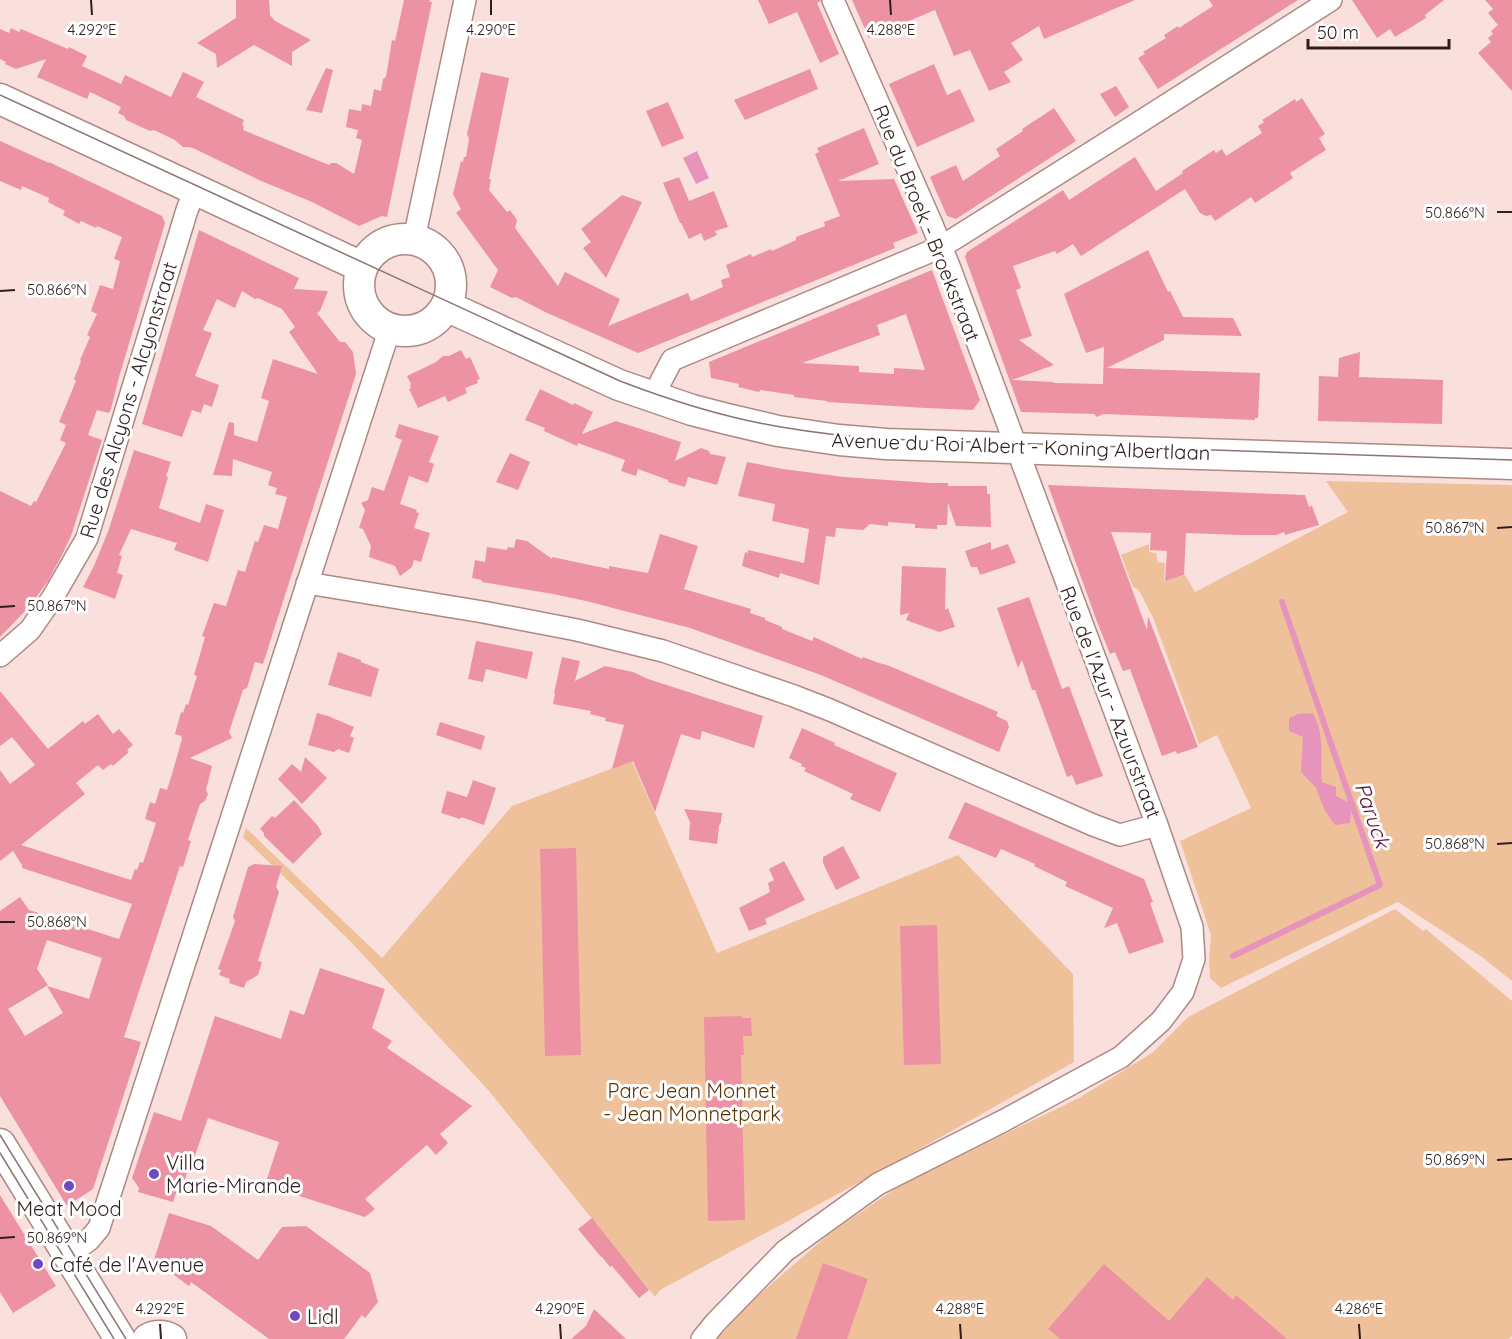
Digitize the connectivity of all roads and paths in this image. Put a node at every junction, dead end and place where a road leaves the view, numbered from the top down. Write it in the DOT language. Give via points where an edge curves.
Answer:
graph roads {
  1 [pos="465,0"];
  2 [pos="833,0"];
  3 [pos="1331,0"];
  4 [pos="0,99"];
  5 [pos="195,190"];
  6 [pos="414,239"];
  7 [pos="941,247"];
  8 [pos="362,267"];
  9 [pos="446,306"];
  10 [pos="390,328"];
  11 [pos="655,398"];
  12 [pos="1016,448"];
  13 [pos="1512,464"];
  14 [pos="307,583"];
  15 [pos="0,656"];
  16 [pos="1157,825"];
  17 [pos="0,1144"];
  18 [pos="69,1255"];
  19 [pos="120,1339"];
  20 [pos="148,1339"];
  21 [pos="171,1339"];
  22 [pos="702,1339"];
  1 -- 6 [label="street"];
  2 -- 7 [label="street, Rue du Broek - Broekstraat"];
  3 -- 7 [label="street"];
  4 -- 5 [label="street"];
  5 -- 8 [label="street"];
  5 -- 15 [label="street, Rue des Alcyons - Alcyonstraat" via="87,538 30,630"];
  6 -- 8 [label="street" via="389,241 373,251"];
  6 -- 9 [label="street" via="438,252 448,269 451,289"];
  7 -- 11 [label="street" via="672,360"];
  7 -- 12 [label="street, Rue du Broek - Broekstraat"];
  8 -- 10 [label="street" via="358,284 362,302 372,317"];
  9 -- 10 [label="street" via="420,328"];
  9 -- 11 [label="street, Avenue du Roi Albert - Koning Albertlaan"];
  10 -- 14 [label="street"];
  11 -- 12 [label="street, Avenue du Roi Albert - Koning Albertlaan" via="737,422 839,440"];
  12 -- 13 [label="street, Avenue du Roi Albert - Koning Albertlaan"];
  12 -- 16 [label="street, Rue de l'Azur - Azuurstraat"];
  14 -- 16 [label="street" via="483,612 663,651 830,710 1120,835"];
  14 -- 18 [label="street" via="99,1228"];
  16 -- 22 [label="street, Rue de l'Azur - Azuurstraat" via="1192,927 1194,959 1183,992 1161,1021 1121,1057 878,1184 785,1251"];
  17 -- 18 [label="street"];
  18 -- 19 [label="street"];
  20 -- 21 [label="street"];
}
